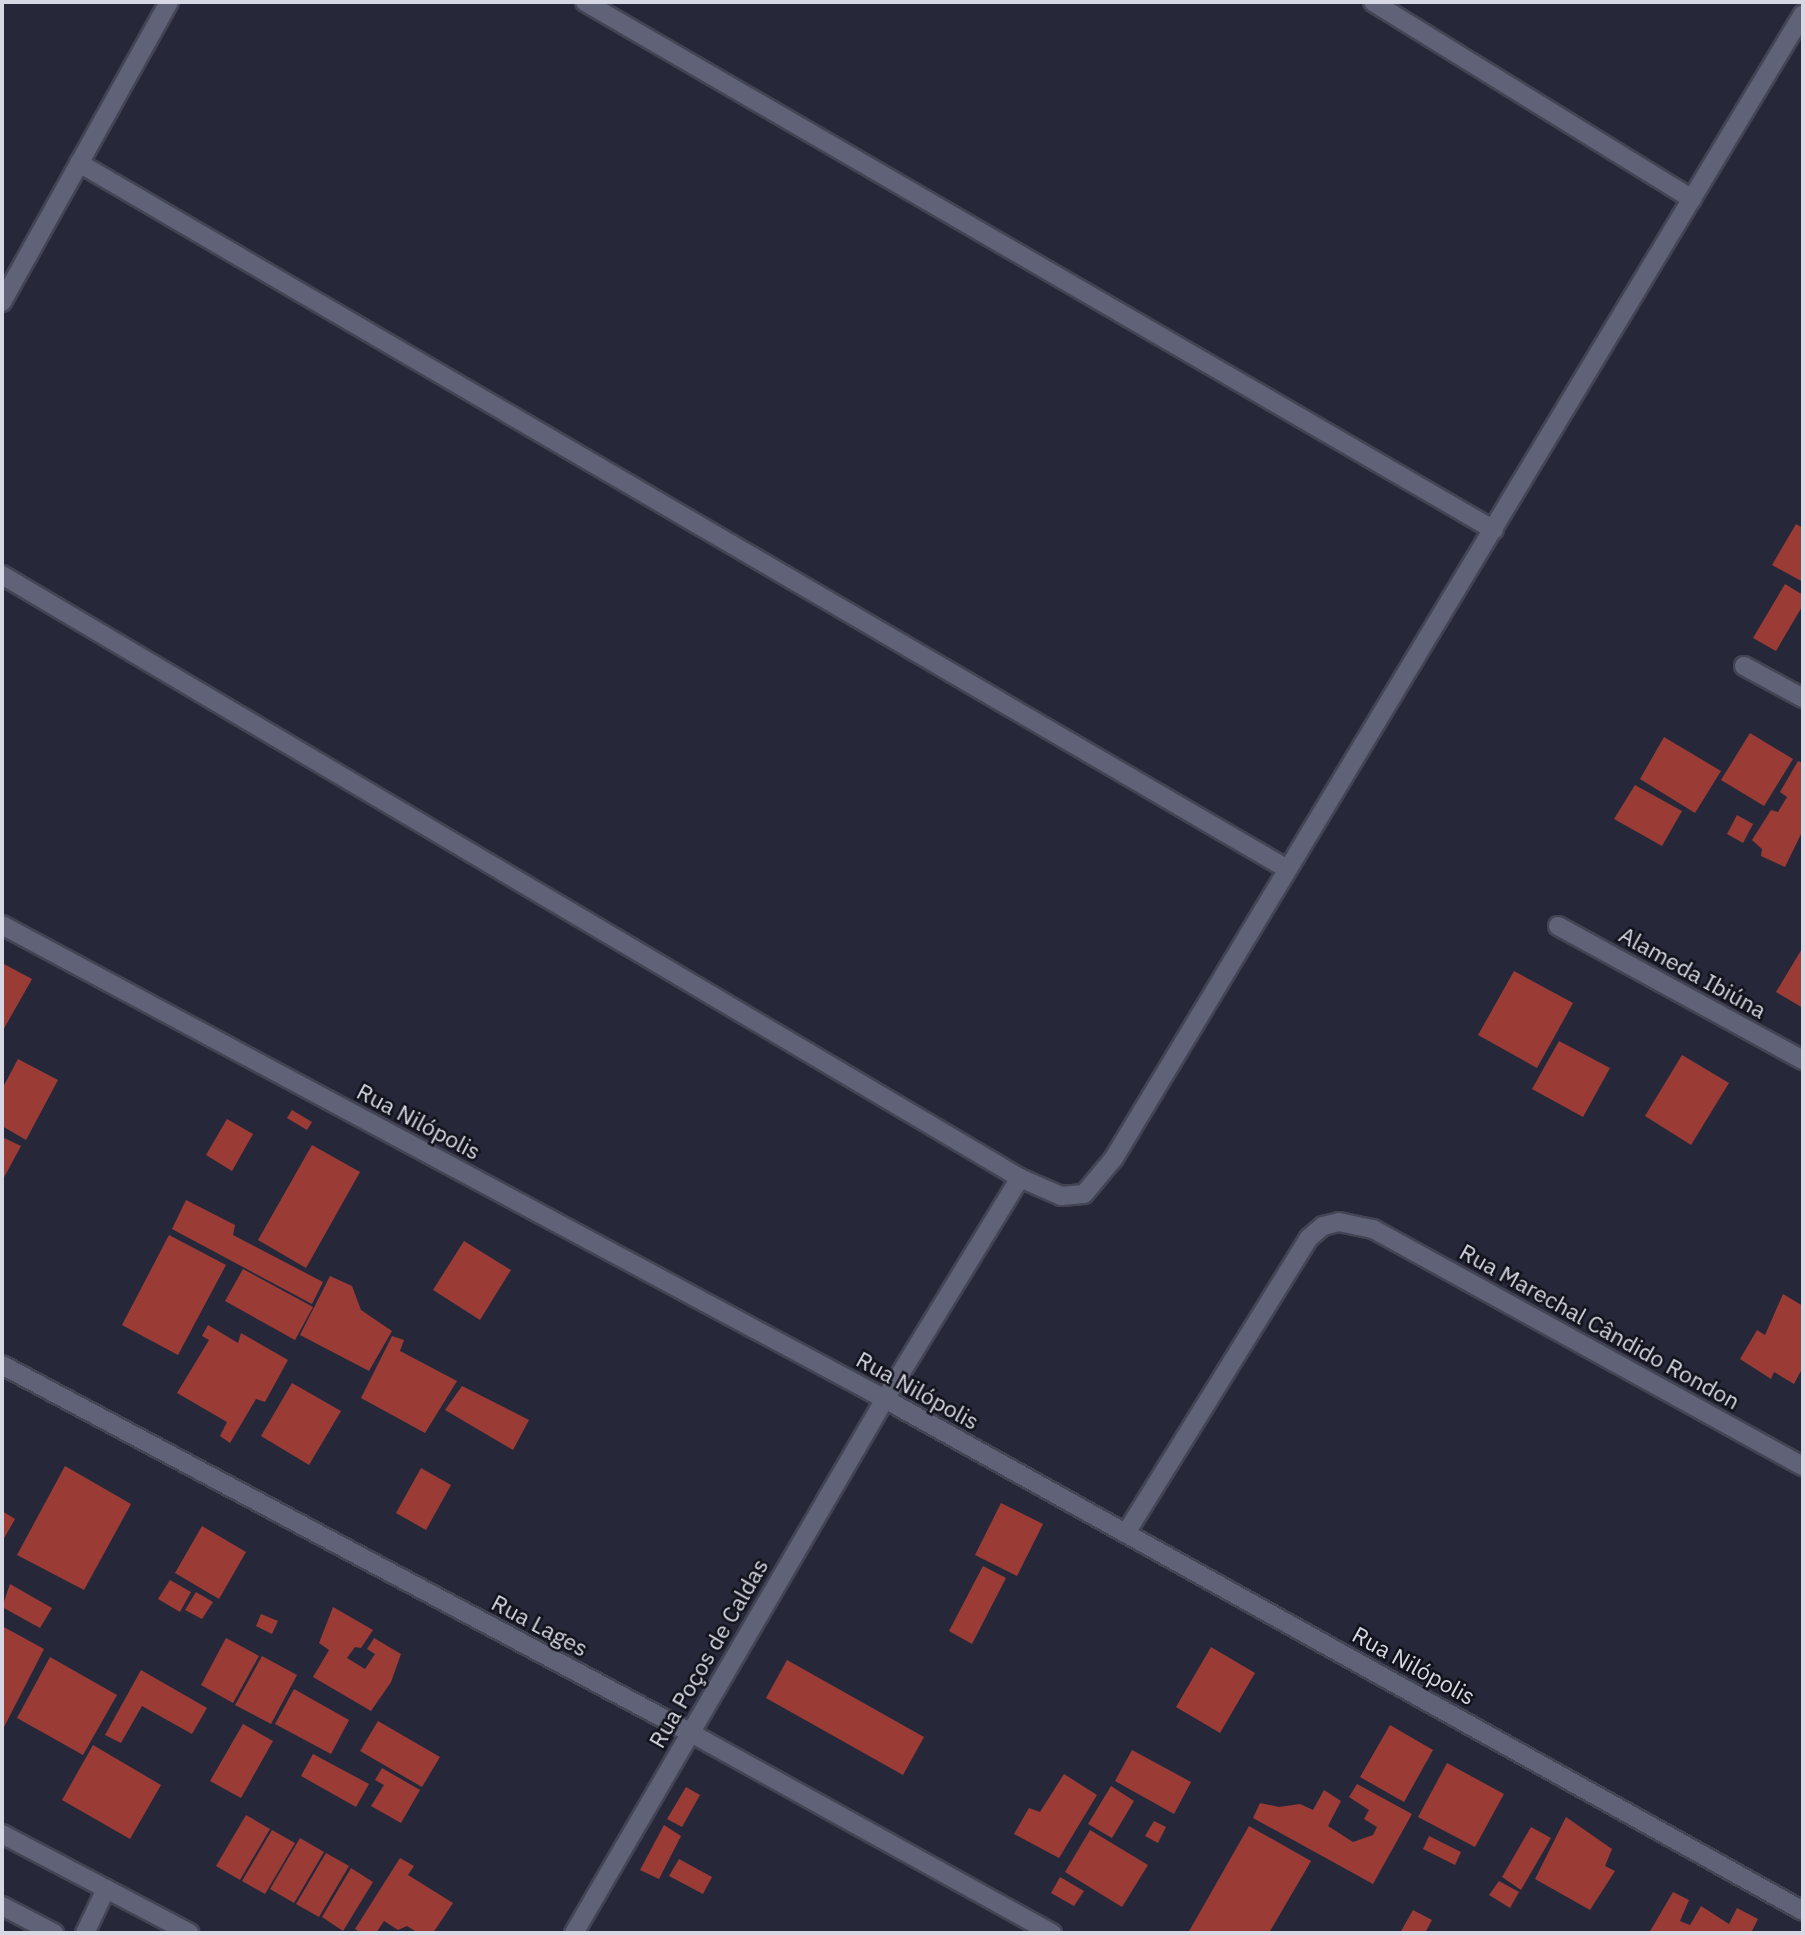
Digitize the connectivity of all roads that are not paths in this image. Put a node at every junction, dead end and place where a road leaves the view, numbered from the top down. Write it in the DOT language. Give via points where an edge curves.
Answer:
graph roads {
  1 [pos="169,2"];
  2 [pos="585,2"];
  3 [pos="1373,2"];
  4 [pos="1803,14"];
  5 [pos="79,163"];
  6 [pos="1692,199"];
  7 [pos="2,302"];
  8 [pos="1494,530"];
  9 [pos="2,575"];
  10 [pos="1744,666"];
  11 [pos="1803,698"];
  12 [pos="1287,869"];
  13 [pos="2,925"];
  14 [pos="1558,926"];
  15 [pos="1803,1060"];
  16 [pos="1020,1178"];
  17 [pos="2,1365"];
  18 [pos="885,1399"];
  19 [pos="1803,1466"];
  20 [pos="1126,1533"];
  21 [pos="689,1732"];
  22 [pos="2,1834"];
  23 [pos="106,1889"];
  24 [pos="2,1906"];
  25 [pos="1803,1911"];
  26 [pos="54,1933"];
  27 [pos="85,1933"];
  28 [pos="190,1933"];
  29 [pos="574,1933"];
  30 [pos="1052,1933"];
  1 -- 5 [label="street"];
  2 -- 8 [label="street"];
  3 -- 6 [label="street"];
  4 -- 6 [label="street"];
  5 -- 7 [label="street"];
  5 -- 12 [label="street"];
  6 -- 8 [label="street"];
  8 -- 12 [label="street"];
  9 -- 16 [label="street"];
  10 -- 11 [label="street"];
  12 -- 16 [label="street" via="1114,1158 1084,1194 1060,1196"];
  13 -- 18 [label="street, Rua Nilópolis"];
  14 -- 15 [label="street, Alameda Ibiúna"];
  16 -- 18 [label="street, Rua Poços de Caldas"];
  17 -- 21 [label="street, Rua Lages"];
  18 -- 20 [label="street, Rua Nilópolis"];
  18 -- 21 [label="street, Rua Poços de Caldas"];
  19 -- 20 [label="street, Rua Marechal Cândido Rondon" via="1373,1229 1339,1222 1323,1226 1309,1238"];
  20 -- 25 [label="street, Rua Nilópolis"];
  21 -- 29 [label="street, Rua Poços de Caldas"];
  21 -- 30 [label="street, Rua Lages"];
  22 -- 23 [label="street"];
  23 -- 27 [label="street"];
  23 -- 28 [label="street"];
  24 -- 26 [label="street"];
}
